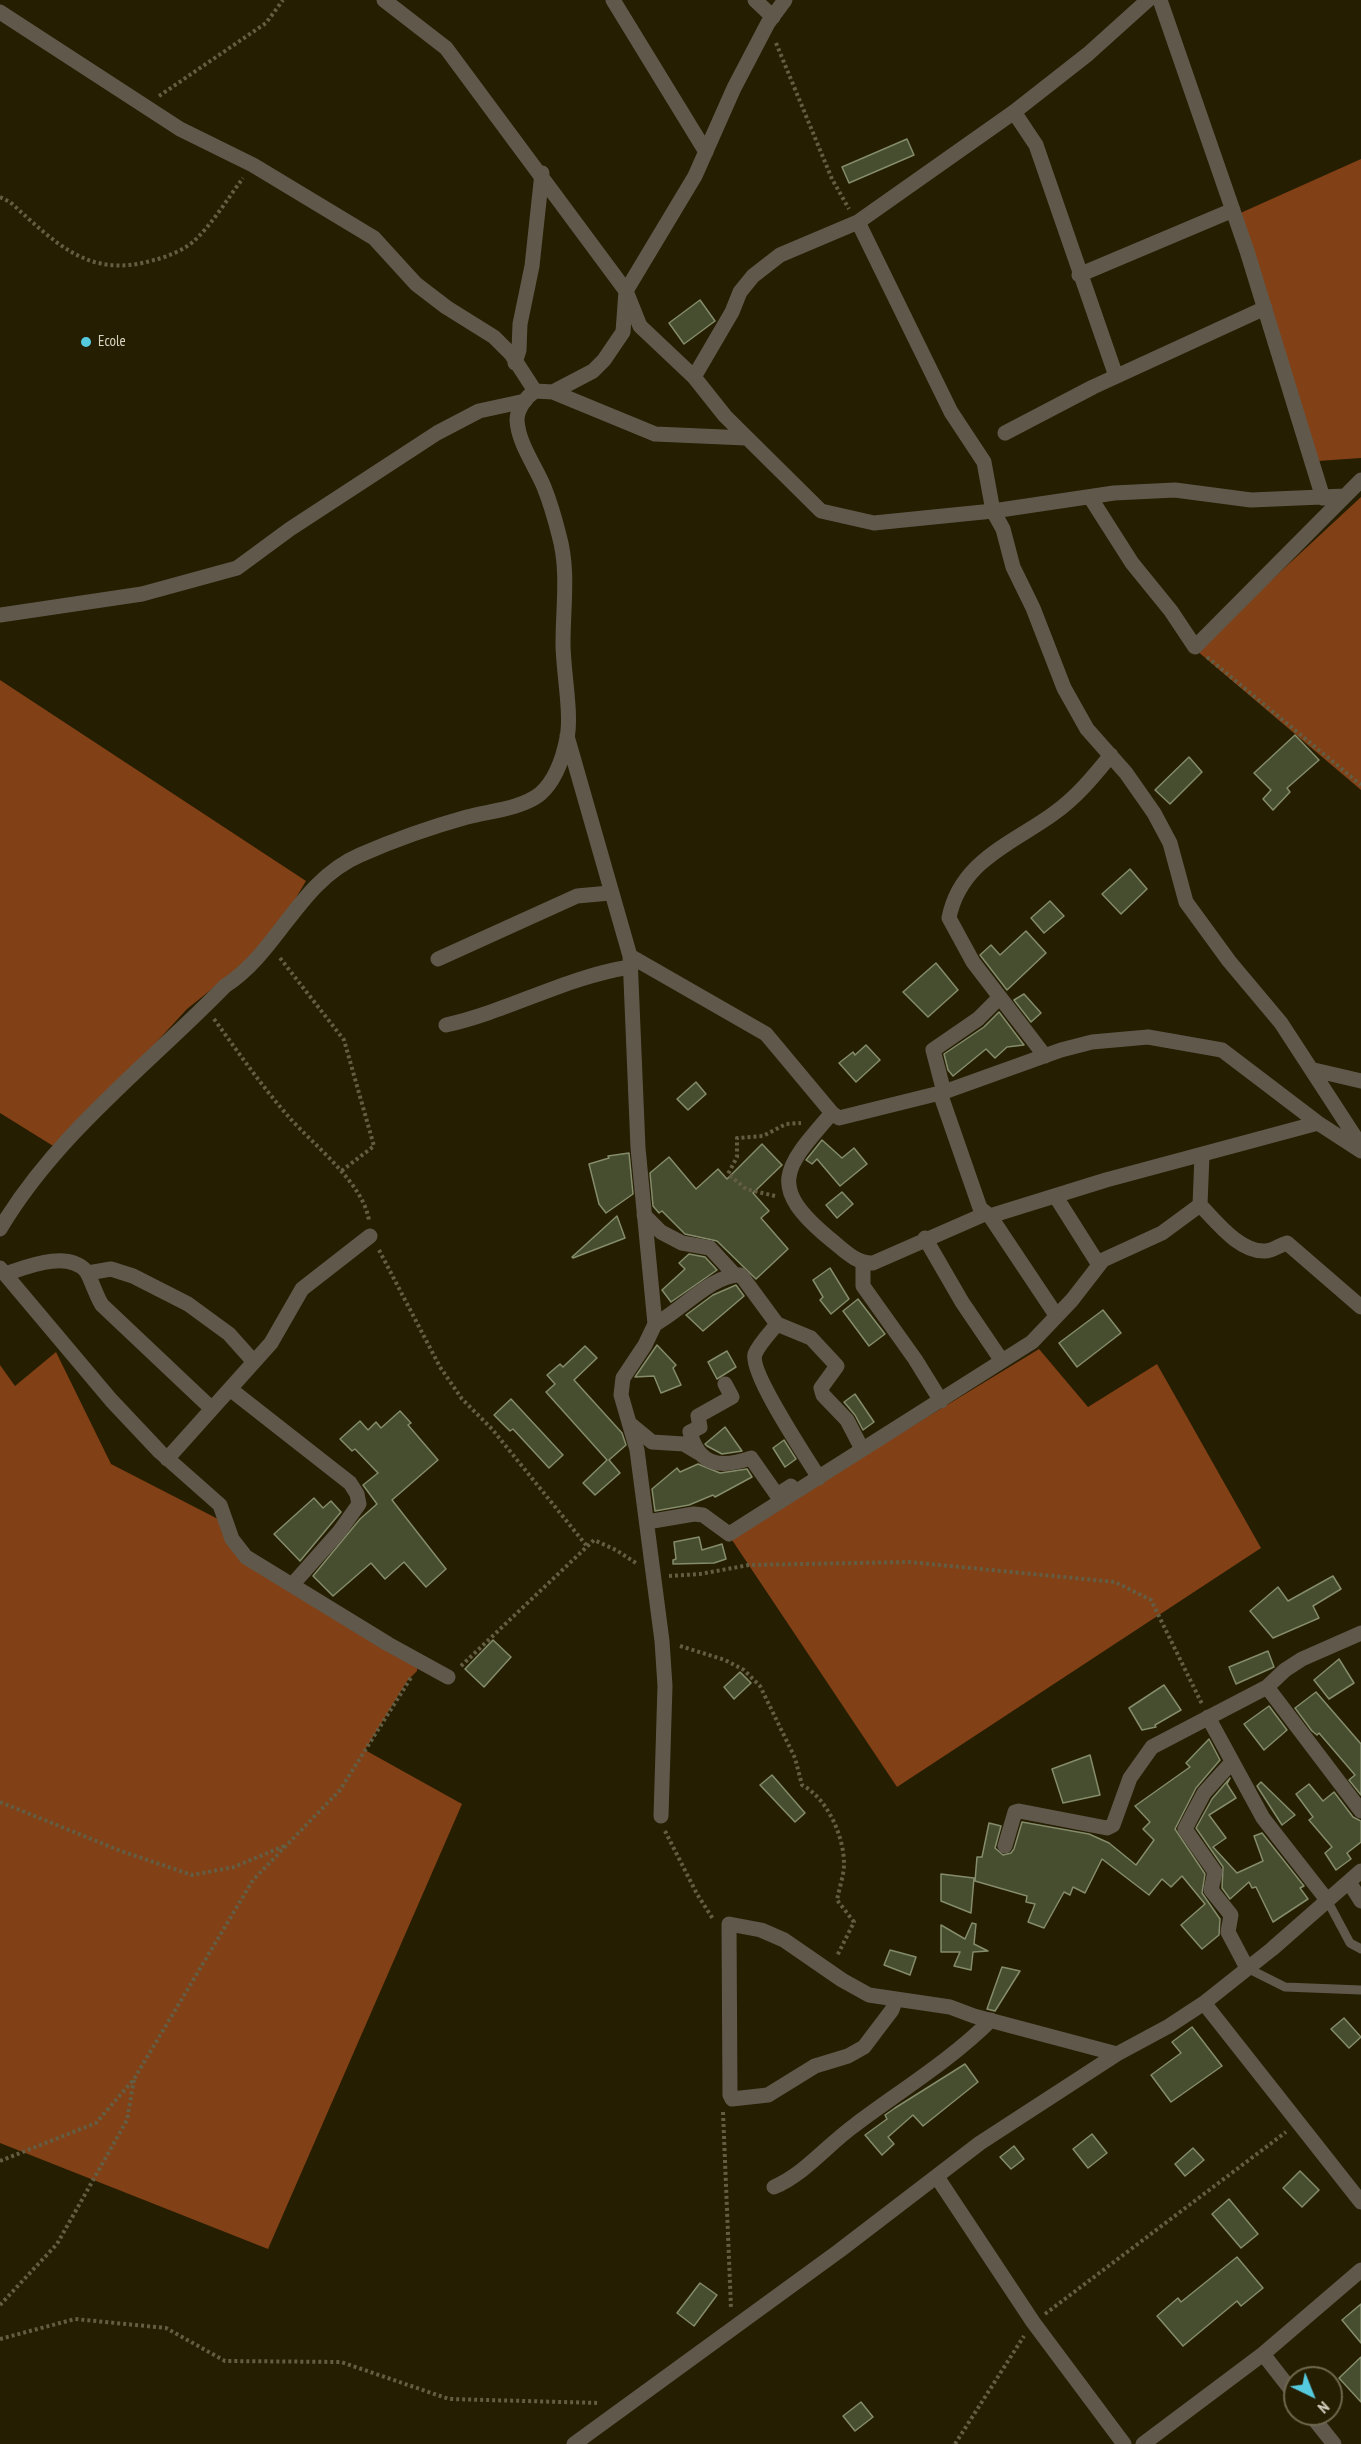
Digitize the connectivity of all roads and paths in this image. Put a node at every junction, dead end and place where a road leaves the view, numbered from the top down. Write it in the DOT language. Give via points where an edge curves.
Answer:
graph roads {
  1 [pos="283,0"];
  2 [pos="384,0"];
  3 [pos="613,0"];
  4 [pos="755,0"];
  5 [pos="785,0"];
  6 [pos="1148,0"];
  7 [pos="1160,0"];
  8 [pos="0,12"];
  9 [pos="770,20"];
  10 [pos="143,106"];
  11 [pos="1014,112"];
  12 [pos="706,152"];
  13 [pos="253,165"];
  14 [pos="542,173"];
  15 [pos="0,197"];
  16 [pos="1233,210"];
  17 [pos="858,222"];
  18 [pos="1079,275"];
  19 [pos="626,291"];
  20 [pos="1265,308"];
  21 [pos="515,363"];
  22 [pos="1116,376"];
  23 [pos="694,377"];
  24 [pos="553,392"];
  25 [pos="530,396"];
  26 [pos="1005,433"];
  27 [pos="746,438"];
  28 [pos="1361,480"];
  29 [pos="1345,496"];
  30 [pos="1090,497"];
  31 [pos="1323,498"];
  32 [pos="993,511"];
  33 [pos="0,615"];
  34 [pos="1195,647"];
  35 [pos="567,736"];
  36 [pos="1111,755"];
  37 [pos="1361,785"];
  38 [pos="610,893"];
  39 [pos="269,946"];
  40 [pos="438,959"];
  41 [pos="630,962"];
  42 [pos="1000,997"];
  43 [pos="205,1006"];
  44 [pos="446,1025"];
  45 [pos="1045,1056"];
  46 [pos="1314,1070"];
  47 [pos="1361,1081"];
  48 [pos="942,1092"];
  49 [pos="828,1117"];
  50 [pos="1317,1123"];
  51 [pos="1361,1146"];
  52 [pos="1361,1152"];
  53 [pos="1202,1155"];
  54 [pos="340,1172"];
  55 [pos="1056,1197"];
  56 [pos="793,1200"];
  57 [pos="1200,1205"];
  58 [pos="644,1215"];
  59 [pos="987,1215"];
  60 [pos="0,1229"];
  61 [pos="370,1236"];
  62 [pos="925,1238"];
  63 [pos="863,1263"];
  64 [pos="1099,1265"];
  65 [pos="3,1271"];
  66 [pos="88,1273"];
  67 [pos="734,1274"];
  68 [pos="1361,1307"];
  69 [pos="1056,1315"];
  70 [pos="655,1324"];
  71 [pos="777,1324"];
  72 [pos="1002,1361"];
  73 [pos="254,1362"];
  74 [pos="726,1384"];
  75 [pos="230,1389"];
  76 [pos="940,1401"];
  77 [pos="211,1408"];
  78 [pos="629,1424"];
  79 [pos="862,1449"];
  80 [pos="699,1453"];
  81 [pos="166,1459"];
  82 [pos="819,1478"];
  83 [pos="647,1522"];
  84 [pos="586,1545"];
  85 [pos="655,1577"];
  86 [pos="292,1586"];
  87 [pos="1361,1633"];
  88 [pos="662,1641"];
  89 [pos="417,1671"];
  90 [pos="448,1677"];
  91 [pos="1267,1687"];
  92 [pos="1208,1718"];
  93 [pos="1232,1762"];
  94 [pos="0,1802"];
  95 [pos="1361,1811"];
  96 [pos="661,1816"];
  97 [pos="286,1845"];
  98 [pos="1005,1846"];
  99 [pos="1361,1871"];
  100 [pos="1349,1882"];
  101 [pos="1327,1900"];
  102 [pos="1361,1901"];
  103 [pos="729,1924"];
  104 [pos="1361,1949"];
  105 [pos="1247,1968"];
  106 [pos="829,1971"];
  107 [pos="1361,1990"];
  108 [pos="895,2001"];
  109 [pos="1204,2003"];
  110 [pos="991,2020"];
  111 [pos="1117,2054"];
  112 [pos="134,2079"];
  113 [pos="722,2106"];
  114 [pos="1299,2123"];
  115 [pos="0,2162"];
  116 [pos="937,2177"];
  117 [pos="774,2187"];
  118 [pos="1361,2202"];
  119 [pos="1361,2270"];
  120 [pos="0,2305"];
  121 [pos="1033,2322"];
  122 [pos="732,2327"];
  123 [pos="0,2339"];
  124 [pos="1263,2354"];
  125 [pos="1283,2380"];
  126 [pos="630,2405"];
  127 [pos="1320,2426"];
  128 [pos="574,2444"];
  129 [pos="955,2444"];
  130 [pos="1124,2444"];
  131 [pos="1143,2444"];
  132 [pos="1334,2444"];
  1 -- 10 [label="path" via="266,23"];
  2 -- 14 [label="street" via="446,48"];
  3 -- 12 [label="street"];
  4 -- 9 [label="street"];
  5 -- 9 [label="street"];
  6 -- 11 [label="street"];
  7 -- 16 [label="street"];
  8 -- 10 [label="street"];
  9 -- 12 [label="street"];
  9 -- 17 [label="path" via="832,179"];
  10 -- 13 [label="street"];
  11 -- 17 [label="street"];
  11 -- 18 [label="street" via="1036,145"];
  12 -- 19 [label="street" via="679,205"];
  13 -- 15 [label="path" via="194,241 164,258 132,267 85,260 61,247"];
  13 -- 21 [label="street" via="374,238 416,284 494,337"];
  14 -- 19 [label="street"];
  14 -- 21 [label="street" via="532,266"];
  16 -- 18 [label="street"];
  16 -- 20 [label="street"];
  17 -- 23 [label="street" via="780,255 753,276 740,292"];
  17 -- 32 [label="street" via="951,412 984,462"];
  18 -- 22 [label="street"];
  19 -- 23 [label="street" via="640,326"];
  19 -- 24 [label="street" via="623,332 604,360 578,380"];
  20 -- 22 [label="street"];
  20 -- 31 [label="street"];
  21 -- 25 [label="street"];
  22 -- 26 [label="street"];
  23 -- 27 [label="street"];
  24 -- 25 [label="street"];
  24 -- 27 [label="street" via="655,434"];
  25 -- 33 [label="street" via="479,411 437,433 237,568 142,594"];
  25 -- 35 [label="street" via="518,413 519,432 545,490 565,567"];
  27 -- 32 [label="street" via="821,511 874,523"];
  28 -- 29 [label="street"];
  29 -- 31 [label="street"];
  29 -- 34 [label="street"];
  30 -- 31 [label="street" via="1175,490 1251,500"];
  30 -- 32 [label="street"];
  30 -- 34 [label="street" via="1132,563"];
  32 -- 36 [label="street" via="1064,688 1087,729"];
  34 -- 37 [label="path"];
  35 -- 38 [label="street"];
  35 -- 39 [label="street" via="560,765 549,786 537,796 357,856 305,895"];
  36 -- 42 [label="street" via="1088,784 1053,814 985,857 951,910 949,918 973,962"];
  36 -- 46 [label="street" via="1154,813 1170,843 1186,902"];
  38 -- 40 [label="street" via="577,896"];
  38 -- 41 [label="street"];
  39 -- 43 [label="street" via="244,974"];
  39 -- 54 [label="path" via="345,1040 374,1146"];
  41 -- 44 [label="street"];
  41 -- 49 [label="street" via="766,1034"];
  41 -- 58 [label="street"];
  42 -- 45 [label="street"];
  42 -- 48 [label="street" via="978,1019 933,1050"];
  43 -- 54 [label="path" via="288,1116"];
  43 -- 60 [label="street" via="94,1112 28,1185"];
  45 -- 48 [label="street"];
  45 -- 50 [label="street" via="1092,1042 1148,1037 1222,1050"];
  46 -- 47 [label="street"];
  46 -- 51 [label="street"];
  48 -- 49 [label="street" via="849,1118"];
  48 -- 59 [label="street" via="963,1162 980,1208"];
  49 -- 56 [label="street" via="790,1168 788,1185"];
  49 -- 56 [label="path" via="786,1124 764,1136 737,1138 737,1156 728,1174 747,1189"];
  50 -- 52 [label="street"];
  50 -- 53 [label="street"];
  53 -- 55 [label="street"];
  53 -- 57 [label="street"];
  54 -- 61 [label="path" via="367,1207"];
  55 -- 59 [label="street"];
  55 -- 64 [label="street"];
  56 -- 63 [label="street" via="807,1220"];
  57 -- 64 [label="street" via="1162,1233"];
  57 -- 68 [label="street" via="1239,1242 1254,1249 1271,1250 1287,1243"];
  58 -- 67 [label="street" via="661,1232 682,1243 710,1248"];
  58 -- 70 [label="street"];
  59 -- 62 [label="street"];
  59 -- 69 [label="street"];
  61 -- 73 [label="street" via="302,1289 282,1326"];
  61 -- 84 [label="path" via="451,1383"];
  62 -- 63 [label="street" via="873,1263"];
  62 -- 72 [label="street"];
  63 -- 76 [label="street" via="863,1286"];
  64 -- 69 [label="street"];
  65 -- 66 [label="street" via="41,1262 74,1264"];
  65 -- 81 [label="street"];
  66 -- 73 [label="street" via="111,1269 179,1300 229,1334"];
  66 -- 77 [label="street" via="93,1292 102,1305"];
  67 -- 70 [label="street" via="698,1292"];
  67 -- 71 [label="street" via="749,1283"];
  69 -- 72 [label="street" via="1032,1342"];
  70 -- 78 [label="street" via="623,1378 621,1395"];
  71 -- 79 [label="street" via="811,1338 837,1366 821,1388 823,1395 847,1420"];
  71 -- 82 [label="street" via="754,1355 754,1366"];
  72 -- 76 [label="street"];
  73 -- 75 [label="street"];
  74 -- 80 [label="street" via="732,1397 698,1416 700,1427 690,1432"];
  75 -- 77 [label="street"];
  75 -- 86 [label="street" via="350,1483 357,1494 359,1504"];
  76 -- 79 [label="street"];
  77 -- 81 [label="street"];
  78 -- 80 [label="street" via="652,1442 684,1444"];
  78 -- 83 [label="street" via="637,1450"];
  79 -- 82 [label="street"];
  80 -- 82 [label="street" via="729,1465 751,1458 777,1495 807,1476"];
  81 -- 86 [label="street" via="220,1505 232,1539 246,1557"];
  82 -- 83 [label="street" via="729,1534 703,1515"];
  83 -- 85 [label="street"];
  84 -- 85 [label="path" via="594,1540 616,1550"];
  84 -- 90 [label="path"];
  85 -- 88 [label="street"];
  85 -- 92 [label="path" via="749,1565 909,1562 1115,1582 1151,1600"];
  86 -- 90 [label="street"];
  87 -- 91 [label="street" via="1302,1659"];
  88 -- 96 [label="street" via="665,1686"];
  88 -- 106 [label="path" via="725,1660 744,1670 760,1686 795,1758 802,1785 823,1801 836,1828 844,1863 837,1900 854,1922"];
  89 -- 97 [label="path" via="406,1681 340,1790"];
  91 -- 92 [label="street"];
  91 -- 95 [label="street"];
  92 -- 93 [label="street"];
  92 -- 98 [label="street" via="1152,1747 1142,1758 1130,1778 1113,1825 1107,1828 1019,1811 1015,1812"];
  93 -- 101 [label="street" via="1263,1818"];
  93 -- 105 [label="street" via="1204,1793 1185,1829 1215,1872 1211,1890 1231,1915 1228,1932"];
  94 -- 97 [label="path" via="192,1875 234,1867"];
  96 -- 103 [label="path" via="670,1844 697,1894 715,1921"];
  97 -- 112 [label="path" via="253,1880"];
  99 -- 100 [label="street"];
  100 -- 101 [label="street"];
  100 -- 102 [label="street"];
  101 -- 104 [label="lane" via="1350,1944"];
  101 -- 105 [label="street"];
  103 -- 106 [label="street" via="761,1930 784,1940"];
  103 -- 108 [label="street" via="732,2099 768,2095 816,2066 864,2047"];
  105 -- 107 [label="lane" via="1285,1987"];
  105 -- 109 [label="street"];
  106 -- 108 [label="street" via="869,1995"];
  108 -- 110 [label="street" via="950,2007"];
  109 -- 111 [label="street"];
  109 -- 114 [label="street"];
  110 -- 111 [label="street"];
  110 -- 117 [label="street" via="969,2042 852,2126 789,2180"];
  111 -- 116 [label="street" via="980,2143"];
  112 -- 115 [label="path" via="96,2123"];
  112 -- 120 [label="path" via="127,2120 57,2244"];
  113 -- 122 [label="path"];
  114 -- 118 [label="street"];
  114 -- 121 [label="path"];
  116 -- 121 [label="street"];
  116 -- 122 [label="street"];
  119 -- 124 [label="street"];
  121 -- 129 [label="path"];
  121 -- 130 [label="street"];
  122 -- 126 [label="street"];
  123 -- 126 [label="path" via="75,2319 166,2328 225,2361 340,2362 449,2399"];
  124 -- 125 [label="street"];
  124 -- 131 [label="street"];
  126 -- 128 [label="street"];
  127 -- 132 [label="street"];
}
